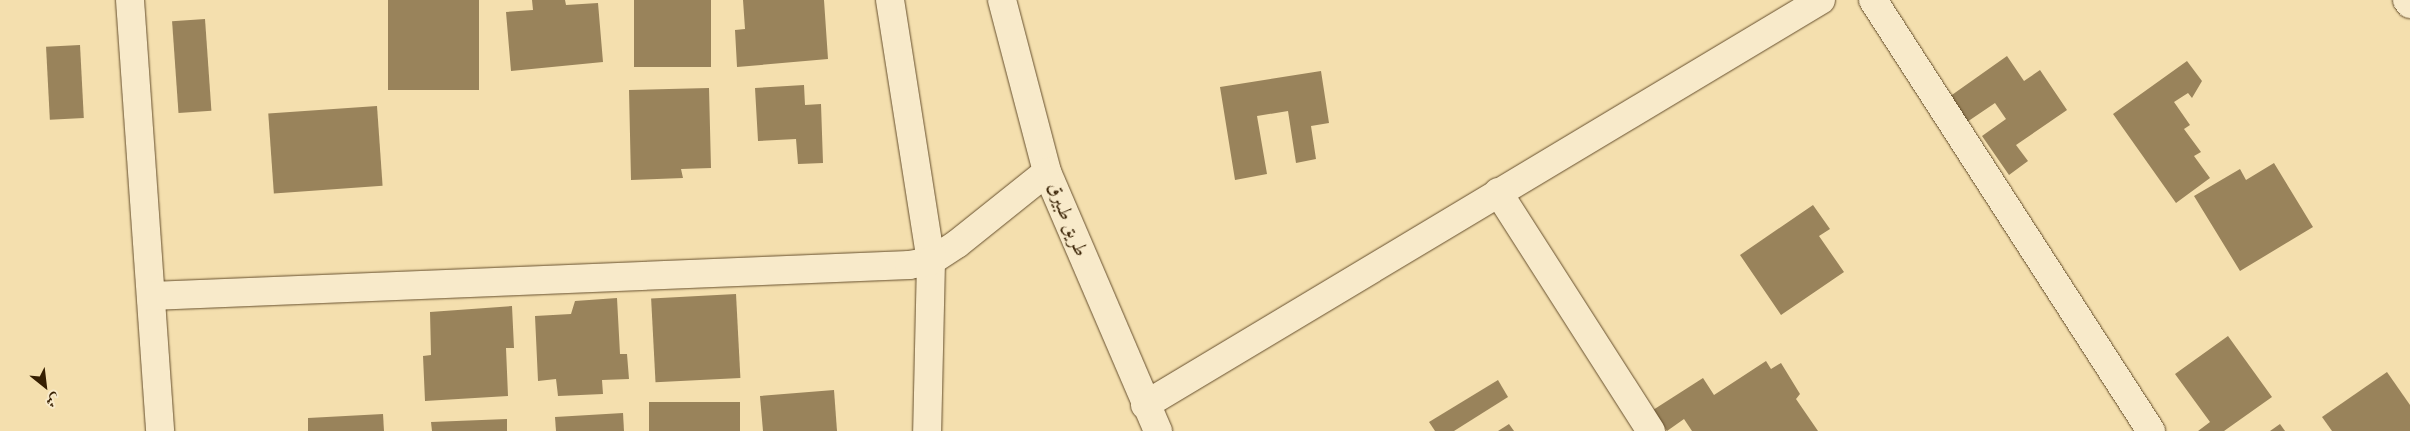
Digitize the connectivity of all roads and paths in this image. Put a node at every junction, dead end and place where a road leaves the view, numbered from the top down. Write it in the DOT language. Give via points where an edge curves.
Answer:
graph roads {
  1 [pos="130,0"];
  2 [pos="890,0"];
  3 [pos="1002,0"];
  4 [pos="1821,0"];
  5 [pos="1873,0"];
  6 [pos="2407,0"];
  7 [pos="2410,4"];
  8 [pos="1047,172"];
  9 [pos="1498,192"];
  10 [pos="931,261"];
  11 [pos="151,296"];
  12 [pos="1145,404"];
  13 [pos="160,431"];
  14 [pos="927,431"];
  15 [pos="1158,431"];
  16 [pos="1651,431"];
  17 [pos="2151,431"];
  1 -- 11 [label="street"];
  2 -- 10 [label="street"];
  3 -- 8 [label="street, طريق طبيرق"];
  4 -- 9 [label="street"];
  5 -- 17 [label="street"];
  6 -- 7 [label="street"];
  8 -- 10 [label="street"];
  8 -- 12 [label="street, طريق طبيرق"];
  9 -- 12 [label="street"];
  9 -- 16 [label="street"];
  10 -- 11 [label="street" via="909,265"];
  10 -- 14 [label="street"];
  11 -- 13 [label="street"];
  12 -- 15 [label="street, طريق طبيرق"];
}
